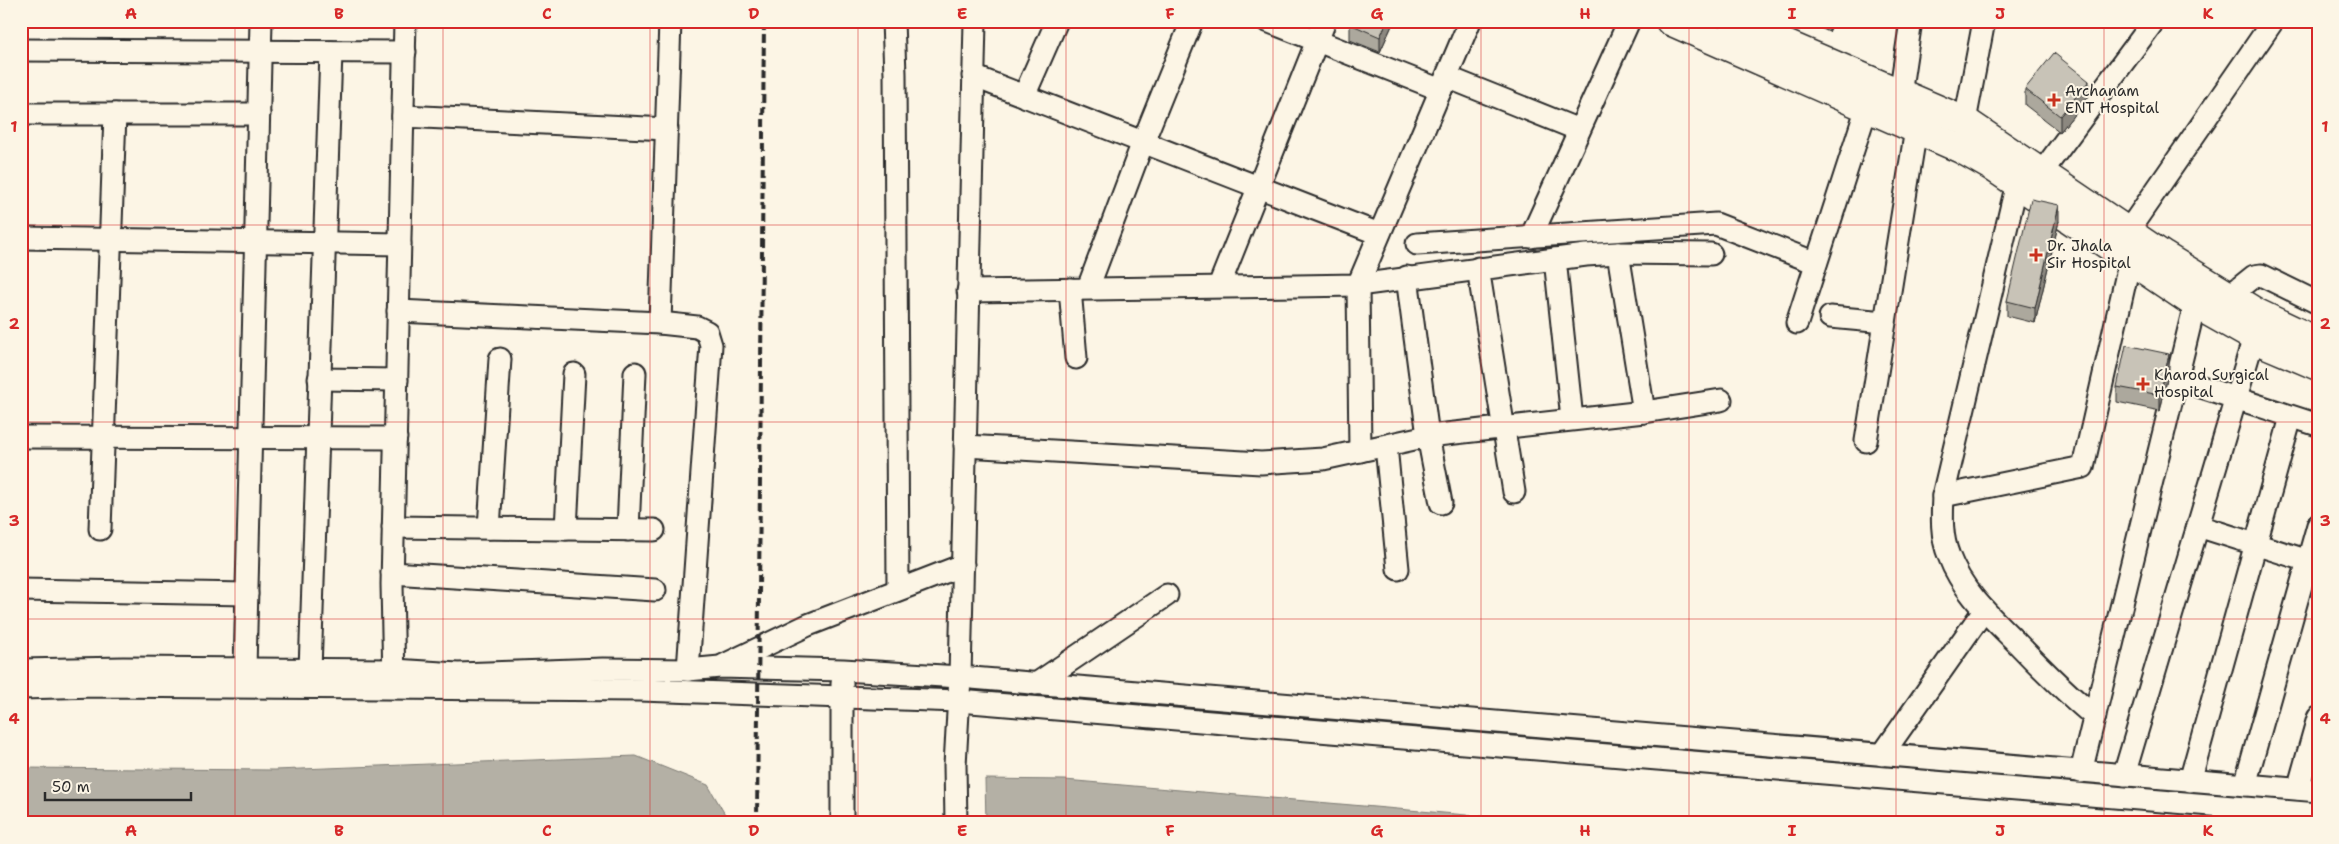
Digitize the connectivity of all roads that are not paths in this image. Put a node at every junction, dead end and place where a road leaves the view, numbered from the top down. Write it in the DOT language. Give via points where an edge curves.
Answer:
graph roads {
  1 [pos="261,21"];
  2 [pos="406,21"];
  3 [pos="670,21"];
  4 [pos="892,21"];
  5 [pos="975,21"];
  6 [pos="1057,21"];
  7 [pos="1192,21"];
  8 [pos="1267,21"];
  9 [pos="1325,21"];
  10 [pos="1470,21"];
  11 [pos="1629,21"];
  12 [pos="1670,21"];
  13 [pos="1732,21"];
  14 [pos="1911,21"];
  15 [pos="1984,21"];
  16 [pos="2154,21"];
  17 [pos="2273,21"];
  18 [pos="1759,37"];
  19 [pos="1317,41"];
  20 [pos="21,50"];
  21 [pos="261,52"];
  22 [pos="332,52"];
  23 [pos="405,52"];
  24 [pos="973,76"];
  25 [pos="1444,83"];
  26 [pos="1900,92"];
  27 [pos="1024,96"];
  28 [pos="1867,107"];
  29 [pos="21,114"];
  30 [pos="115,114"];
  31 [pos="259,114"];
  32 [pos="403,116"];
  33 [pos="1965,121"];
  34 [pos="1906,124"];
  35 [pos="667,129"];
  36 [pos="1579,130"];
  37 [pos="1143,142"];
  38 [pos="2042,172"];
  39 [pos="2017,183"];
  40 [pos="1259,187"];
  41 [pos="2128,231"];
  42 [pos="1379,234"];
  43 [pos="1531,237"];
  44 [pos="21,238"];
  45 [pos="110,239"];
  46 [pos="256,241"];
  47 [pos="323,242"];
  48 [pos="400,244"];
  49 [pos="1417,244"];
  50 [pos="1618,253"];
  51 [pos="1711,254"];
  52 [pos="1555,259"];
  53 [pos="2130,260"];
  54 [pos="1816,263"];
  55 [pos="1478,268"];
  56 [pos="1407,277"];
  57 [pos="1358,285"];
  58 [pos="1219,286"];
  59 [pos="1079,289"];
  60 [pos="968,290"];
  61 [pos="2229,296"];
  62 [pos="2318,303"];
  63 [pos="2195,304"];
  64 [pos="398,311"];
  65 [pos="1830,317"];
  66 [pos="1885,322"];
  67 [pos="1797,323"];
  68 [pos="660,324"];
  69 [pos="2254,337"];
  70 [pos="2318,342"];
  71 [pos="1076,358"];
  72 [pos="500,359"];
  73 [pos="2318,366"];
  74 [pos="635,373"];
  75 [pos="574,374"];
  76 [pos="319,379"];
  77 [pos="2177,379"];
  78 [pos="397,380"];
  79 [pos="2236,399"];
  80 [pos="1721,400"];
  81 [pos="1644,412"];
  82 [pos="2291,417"];
  83 [pos="1572,419"];
  84 [pos="2318,426"];
  85 [pos="1502,427"];
  86 [pos="1428,436"];
  87 [pos="21,437"];
  88 [pos="104,437"];
  89 [pos="251,438"];
  90 [pos="318,438"];
  91 [pos="396,438"];
  92 [pos="1866,441"];
  93 [pos="965,446"];
  94 [pos="1386,446"];
  95 [pos="1360,451"];
  96 [pos="1514,492"];
  97 [pos="1943,496"];
  98 [pos="1441,503"];
  99 [pos="2318,525"];
  100 [pos="2198,526"];
  101 [pos="393,528"];
  102 [pos="489,528"];
  103 [pos="566,529"];
  104 [pos="100,530"];
  105 [pos="628,530"];
  106 [pos="654,530"];
  107 [pos="2255,544"];
  108 [pos="2312,562"];
  109 [pos="963,565"];
  110 [pos="1398,569"];
  111 [pos="392,573"];
  112 [pos="898,588"];
  113 [pos="21,590"];
  114 [pos="655,590"];
  115 [pos="247,594"];
  116 [pos="1167,594"];
  117 [pos="1984,610"];
  118 [pos="720,667"];
  119 [pos="245,669"];
  120 [pos="21,670"];
  121 [pos="310,670"];
  122 [pos="688,670"];
  123 [pos="843,670"];
  124 [pos="960,677"];
  125 [pos="394,679"];
  126 [pos="1036,684"];
  127 [pos="21,688"];
  128 [pos="672,690"];
  129 [pos="841,697"];
  130 [pos="959,701"];
  131 [pos="1423,717"];
  132 [pos="2095,717"];
  133 [pos="2318,718"];
  134 [pos="1422,739"];
  135 [pos="1882,755"];
  136 [pos="2081,772"];
  137 [pos="2124,775"];
  138 [pos="2190,781"];
  139 [pos="2245,785"];
  140 [pos="2308,790"];
  141 [pos="2318,814"];
  142 [pos="842,823"];
  143 [pos="956,823"];
  1 -- 21 [label="street"];
  2 -- 23 [label="street"];
  3 -- 35 [label="street"];
  4 -- 112 [label="street" via="896,84"];
  5 -- 24 [label="street"];
  6 -- 27 [label="street"];
  7 -- 37 [label="street"];
  8 -- 19 [label="street"];
  9 -- 19 [label="street"];
  10 -- 25 [label="street"];
  11 -- 36 [label="street"];
  12 -- 18 [label="highway"];
  13 -- 18 [label="highway"];
  14 -- 26 [label="street"];
  15 -- 33 [label="street"];
  16 -- 38 [label="street"];
  17 -- 41 [label="street"];
  18 -- 26 [label="highway"];
  18 -- 28 [label="highway"];
  19 -- 25 [label="street"];
  19 -- 40 [label="street"];
  20 -- 21 [label="street"];
  21 -- 22 [label="street"];
  21 -- 31 [label="street"];
  22 -- 23 [label="street"];
  22 -- 47 [label="street"];
  23 -- 32 [label="street"];
  24 -- 27 [label="street"];
  24 -- 60 [label="street"];
  25 -- 36 [label="street"];
  25 -- 42 [label="street"];
  26 -- 33 [label="highway"];
  26 -- 34 [label="street"];
  27 -- 37 [label="street"];
  28 -- 34 [label="highway"];
  28 -- 54 [label="street"];
  29 -- 30 [label="street"];
  30 -- 31 [label="street"];
  30 -- 45 [label="street"];
  31 -- 46 [label="street"];
  32 -- 35 [label="street"];
  32 -- 48 [label="street"];
  33 -- 38 [label="highway"];
  34 -- 39 [label="highway" via="1962,149"];
  34 -- 66 [label="street"];
  35 -- 68 [label="street"];
  36 -- 43 [label="street"];
  37 -- 40 [label="street"];
  37 -- 59 [label="street"];
  38 -- 41 [label="highway"];
  39 -- 53 [label="highway"];
  39 -- 97 [label="street"];
  40 -- 42 [label="street"];
  40 -- 58 [label="street"];
  41 -- 61 [label="highway"];
  42 -- 57 [label="street"];
  43 -- 49 [label="street"];
  43 -- 54 [label="street" via="1716,224"];
  44 -- 45 [label="street"];
  45 -- 46 [label="street"];
  45 -- 88 [label="street"];
  46 -- 47 [label="street"];
  46 -- 89 [label="street"];
  47 -- 48 [label="street"];
  47 -- 76 [label="street"];
  48 -- 64 [label="street"];
  50 -- 51 [label="street"];
  50 -- 52 [label="street"];
  50 -- 81 [label="street"];
  52 -- 55 [label="street"];
  52 -- 83 [label="street"];
  53 -- 63 [label="highway"];
  53 -- 97 [label="street" via="2083,467"];
  54 -- 67 [label="street"];
  55 -- 56 [label="street"];
  55 -- 85 [label="street"];
  56 -- 57 [label="street"];
  56 -- 86 [label="street"];
  57 -- 58 [label="street"];
  57 -- 95 [label="street"];
  58 -- 59 [label="street"];
  59 -- 60 [label="street"];
  59 -- 71 [label="street"];
  60 -- 93 [label="street"];
  61 -- 62 [label="street" via="2254,276 2261,275"];
  61 -- 70 [label="highway"];
  63 -- 69 [label="highway"];
  63 -- 77 [label="street"];
  64 -- 68 [label="street"];
  64 -- 78 [label="street"];
  65 -- 66 [label="street"];
  66 -- 92 [label="street"];
  68 -- 122 [label="street" via="696,327 707,332 711,346"];
  69 -- 73 [label="highway"];
  69 -- 79 [label="street"];
  72 -- 102 [label="street"];
  74 -- 105 [label="street"];
  75 -- 103 [label="street"];
  76 -- 78 [label="street"];
  76 -- 90 [label="street"];
  77 -- 79 [label="street"];
  77 -- 132 [label="street"];
  78 -- 91 [label="street"];
  79 -- 82 [label="street"];
  79 -- 100 [label="street"];
  80 -- 81 [label="street"];
  81 -- 83 [label="street"];
  82 -- 84 [label="street"];
  82 -- 107 [label="street"];
  83 -- 85 [label="street"];
  85 -- 86 [label="street"];
  85 -- 96 [label="street"];
  86 -- 94 [label="street"];
  86 -- 98 [label="street"];
  87 -- 88 [label="street"];
  88 -- 89 [label="street"];
  88 -- 104 [label="street"];
  89 -- 90 [label="street"];
  89 -- 115 [label="street"];
  90 -- 91 [label="street"];
  90 -- 121 [label="street"];
  91 -- 101 [label="street"];
  93 -- 95 [label="street" via="1262,463 1323,459"];
  93 -- 109 [label="street"];
  94 -- 95 [label="street"];
  94 -- 110 [label="street"];
  97 -- 117 [label="street" via="1942,518 1949,556 1965,587"];
  99 -- 108 [label="street"];
  100 -- 107 [label="street"];
  100 -- 137 [label="street"];
  101 -- 102 [label="street"];
  101 -- 111 [label="street"];
  102 -- 103 [label="street"];
  103 -- 105 [label="street"];
  105 -- 106 [label="street"];
  107 -- 108 [label="street"];
  107 -- 138 [label="street"];
  108 -- 139 [label="street"];
  109 -- 112 [label="street"];
  109 -- 124 [label="street"];
  111 -- 114 [label="street"];
  111 -- 125 [label="street"];
  112 -- 118 [label="street" via="808,625"];
  113 -- 115 [label="street"];
  115 -- 119 [label="street"];
  116 -- 126 [label="street"];
  117 -- 132 [label="street" via="2065,692"];
  117 -- 135 [label="street"];
  118 -- 122 [label="street"];
  118 -- 123 [label="street"];
  118 -- 128 [label="street"];
  119 -- 120 [label="street"];
  119 -- 121 [label="street"];
  121 -- 125 [label="street"];
  122 -- 125 [label="street" via="603,668"];
  123 -- 124 [label="street"];
  123 -- 129 [label="street"];
  124 -- 126 [label="street"];
  124 -- 130 [label="street"];
  125 -- 127 [label="street"];
  125 -- 128 [label="street"];
  126 -- 131 [label="street"];
  128 -- 129 [label="street"];
  129 -- 130 [label="street"];
  129 -- 142 [label="street"];
  130 -- 134 [label="street"];
  130 -- 143 [label="street"];
  131 -- 134 [label="street"];
  131 -- 135 [label="street"];
  132 -- 136 [label="street"];
  133 -- 140 [label="street"];
  134 -- 141 [label="street"];
  135 -- 136 [label="street"];
  136 -- 137 [label="street"];
  137 -- 138 [label="street"];
  138 -- 139 [label="street"];
  139 -- 140 [label="street"];
}
